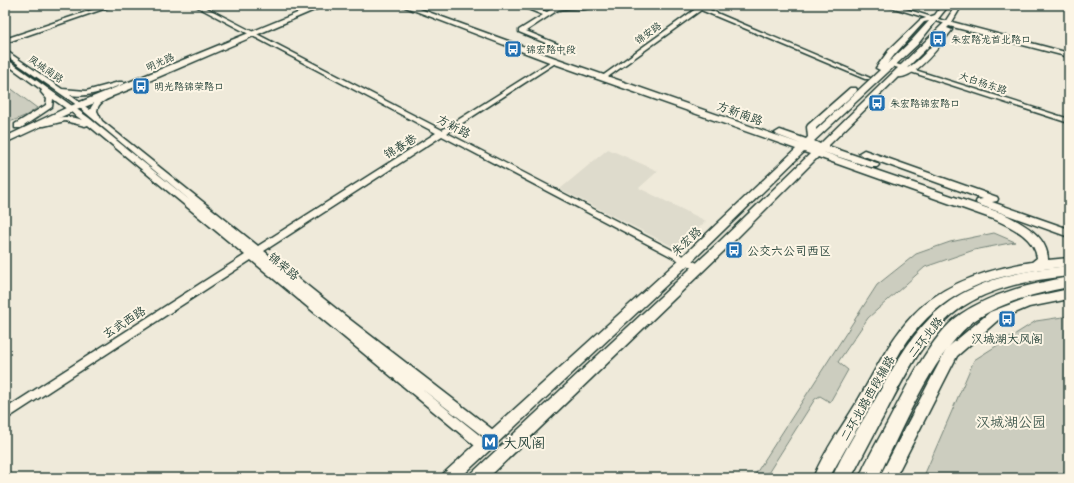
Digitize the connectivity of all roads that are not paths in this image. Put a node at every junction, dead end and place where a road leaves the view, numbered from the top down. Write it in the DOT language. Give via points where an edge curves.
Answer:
graph roads {
  1 [pos="103,5"];
  2 [pos="112,5"];
  3 [pos="197,5"];
  4 [pos="310,5"];
  5 [pos="323,5"];
  6 [pos="403,5"];
  7 [pos="417,5"];
  8 [pos="521,5"];
  9 [pos="592,5"];
  10 [pos="693,5"];
  11 [pos="887,5"];
  12 [pos="894,5"];
  13 [pos="946,5"];
  14 [pos="959,5"];
  15 [pos="967,5"];
  16 [pos="703,6"];
  17 [pos="548,14"];
  18 [pos="936,17"];
  19 [pos="949,20"];
  20 [pos="250,32"];
  21 [pos="23,34"];
  22 [pos="5,38"];
  23 [pos="565,49"];
  24 [pos="1069,52"];
  25 [pos="1069,55"];
  26 [pos="7,56"];
  27 [pos="555,61"];
  28 [pos="887,65"];
  29 [pos="906,69"];
  30 [pos="606,76"];
  31 [pos="867,78"];
  32 [pos="40,86"];
  33 [pos="123,86"];
  34 [pos="56,88"];
  35 [pos="73,106"];
  36 [pos="1069,121"];
  37 [pos="101,128"];
  38 [pos="17,130"];
  39 [pos="5,132"];
  40 [pos="442,133"];
  41 [pos="5,140"];
  42 [pos="807,142"];
  43 [pos="821,150"];
  44 [pos="1069,225"];
  45 [pos="1069,232"];
  46 [pos="254,253"];
  47 [pos="686,260"];
  48 [pos="1069,262"];
  49 [pos="1035,266"];
  50 [pos="700,268"];
  51 [pos="1069,271"];
  52 [pos="1069,282"];
  53 [pos="1069,294"];
  54 [pos="5,415"];
  55 [pos="493,437"];
  56 [pos="484,446"];
  57 [pos="449,478"];
  58 [pos="477,478"];
  59 [pos="821,478"];
  60 [pos="841,478"];
  61 [pos="868,478"];
  62 [pos="887,478"];
  1 -- 21 [label="street"];
  2 -- 21 [label="street"];
  3 -- 20 [label="street, 方新路"];
  4 -- 20 [label="main road, 明光路"];
  5 -- 20 [label="main road, 明光路"];
  6 -- 27 [label="main road, 方新南路"];
  7 -- 30 [label="main road, 方新南路"];
  8 -- 17 [label="street"];
  9 -- 17 [label="street" via="564,7"];
  10 -- 16 [label="street"];
  11 -- 18 [label="street"];
  12 -- 18 [label="street"];
  13 -- 18 [label="main road, 朱宏路"];
  14 -- 19 [label="main road"];
  15 -- 19 [label="main road" via="962,14"];
  16 -- 30 [label="street, 锦安路"];
  16 -- 31 [label="street"];
  17 -- 23 [label="street" via="521,31"];
  18 -- 19 [label="street"];
  18 -- 28 [label="main road, 朱宏路" via="932,24"];
  19 -- 24 [label="main road"];
  19 -- 25 [label="main road"];
  19 -- 29 [label="main road"];
  20 -- 33 [label="main road, 明光路"];
  20 -- 40 [label="street, 方新路"];
  21 -- 22 [label="street"];
  21 -- 26 [label="street" via="8,44"];
  26 -- 32 [label="street, 凤城南路"];
  26 -- 34 [label="street, 凤城南路"];
  27 -- 30 [label="main road, 方新南路"];
  27 -- 40 [label="street, 锦春巷"];
  28 -- 29 [label="street, 大白杨东路"];
  28 -- 31 [label="main road" via="881,66"];
  28 -- 42 [label="main road, 朱宏路"];
  29 -- 36 [label="street, 大白杨东路"];
  29 -- 43 [label="main road"];
  30 -- 42 [label="main road, 方新南路"];
  31 -- 42 [label="main road" via="811,127"];
  32 -- 35 [label="street, 凤城南路"];
  32 -- 38 [label="street" via="50,99 50,106"];
  33 -- 34 [label="street" via="82,94 72,94"];
  33 -- 35 [label="main road, 明光路"];
  33 -- 37 [label="street" via="100,100 94,107"];
  34 -- 35 [label="street, 凤城南路"];
  35 -- 37 [label="street, 锦荣路"];
  35 -- 38 [label="main road, 明光路"];
  37 -- 38 [label="street" via="66,118"];
  37 -- 46 [label="street, 锦荣路"];
  38 -- 39 [label="main road, 明光路"];
  38 -- 41 [label="main road, 明光路"];
  40 -- 46 [label="street, 锦春巷"];
  40 -- 47 [label="street, 方新路"];
  42 -- 43 [label="main road, 方新南路"];
  42 -- 47 [label="main road, 朱宏路"];
  43 -- 44 [label="main road"];
  43 -- 45 [label="main road, 方新南路"];
  43 -- 49 [label="main road" via="1025,233 1037,243 1042,254 1043,259"];
  43 -- 50 [label="main road"];
  46 -- 54 [label="street, 玄武西路"];
  46 -- 55 [label="street, 锦荣路"];
  46 -- 56 [label="street, 锦荣路"];
  47 -- 50 [label="street, 方新路"];
  47 -- 55 [label="main road, 朱宏路"];
  48 -- 49 [label="main road, 二环北路西段辅路"];
  49 -- 59 [label="main road, 二环北路西段辅路" via="989,275 938,301 925,311 913,323 890,358"];
  50 -- 58 [label="main road"];
  51 -- 60 [label="highway, 二环北路" via="1046,273 976,292 944,314 915,346"];
  52 -- 61 [label="highway, 二环北路" via="1014,294 964,319 942,342 915,386"];
  53 -- 62 [label="main road" via="1028,303 994,316 952,352"];
  55 -- 56 [label="main road, 朱宏路"];
  56 -- 57 [label="main road, 朱宏路"];
}
